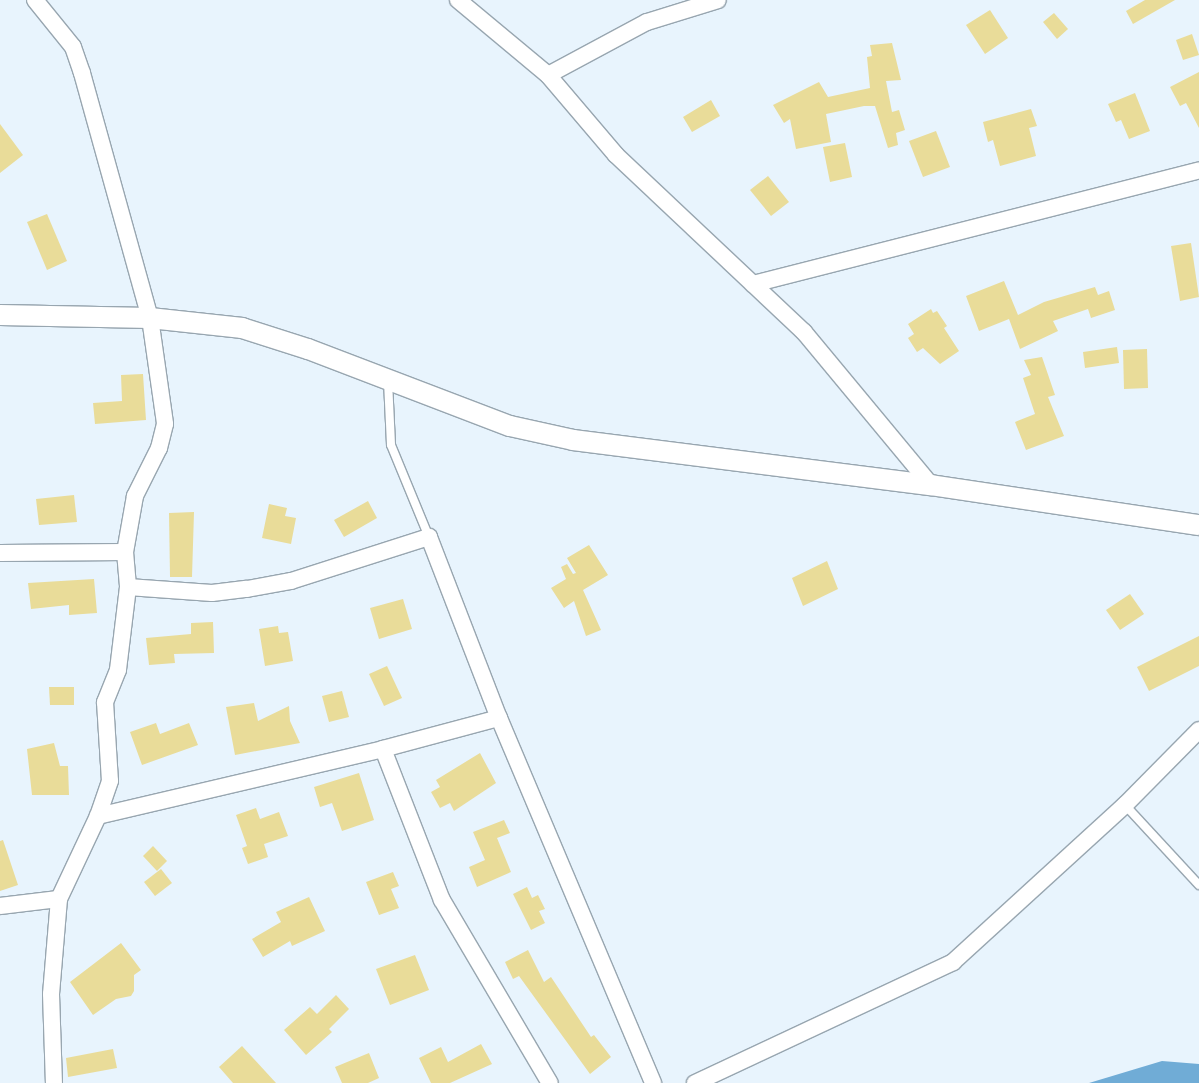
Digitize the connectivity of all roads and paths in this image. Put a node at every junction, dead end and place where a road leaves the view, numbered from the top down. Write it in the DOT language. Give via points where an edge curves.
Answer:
graph roads {
  1 [pos="35,0"];
  2 [pos="458,0"];
  3 [pos="718,0"];
  4 [pos="548,75"];
  5 [pos="1199,170"];
  6 [pos="753,284"];
  7 [pos="0,315"];
  8 [pos="150,318"];
  9 [pos="388,378"];
  10 [pos="931,485"];
  11 [pos="1199,525"];
  12 [pos="429,537"];
  13 [pos="126,552"];
  14 [pos="0,553"];
  15 [pos="128,587"];
  16 [pos="499,718"];
  17 [pos="1199,730"];
  18 [pos="383,749"];
  19 [pos="1125,805"];
  20 [pos="98,816"];
  21 [pos="1199,885"];
  22 [pos="59,899"];
  23 [pos="0,906"];
  24 [pos="54,1083"];
  25 [pos="550,1083"];
  26 [pos="654,1083"];
  27 [pos="695,1083"];
  1 -- 8 [label="street" via="73,47"];
  2 -- 4 [label="street"];
  3 -- 4 [label="street" via="647,22"];
  4 -- 6 [label="street" via="616,154"];
  5 -- 6 [label="street"];
  6 -- 10 [label="street" via="804,332"];
  7 -- 8 [label="street"];
  8 -- 9 [label="street" via="242,328"];
  8 -- 13 [label="street" via="165,424 158,448 135,496"];
  9 -- 10 [label="street" via="452,407 510,426 573,440"];
  9 -- 12 [label="lane" via="391,445"];
  10 -- 11 [label="street"];
  12 -- 15 [label="street" via="291,581 247,589 212,593"];
  12 -- 16 [label="street"];
  13 -- 14 [label="street"];
  13 -- 15 [label="street"];
  15 -- 20 [label="street" via="118,670 105,702 111,768"];
  16 -- 18 [label="street"];
  16 -- 26 [label="street"];
  17 -- 19 [label="street"];
  18 -- 20 [label="street"];
  18 -- 25 [label="street" via="442,900"];
  19 -- 21 [label="lane"];
  19 -- 27 [label="street" via="953,962"];
  20 -- 22 [label="street"];
  22 -- 23 [label="street"];
  22 -- 24 [label="street" via="51,1001"];
}
